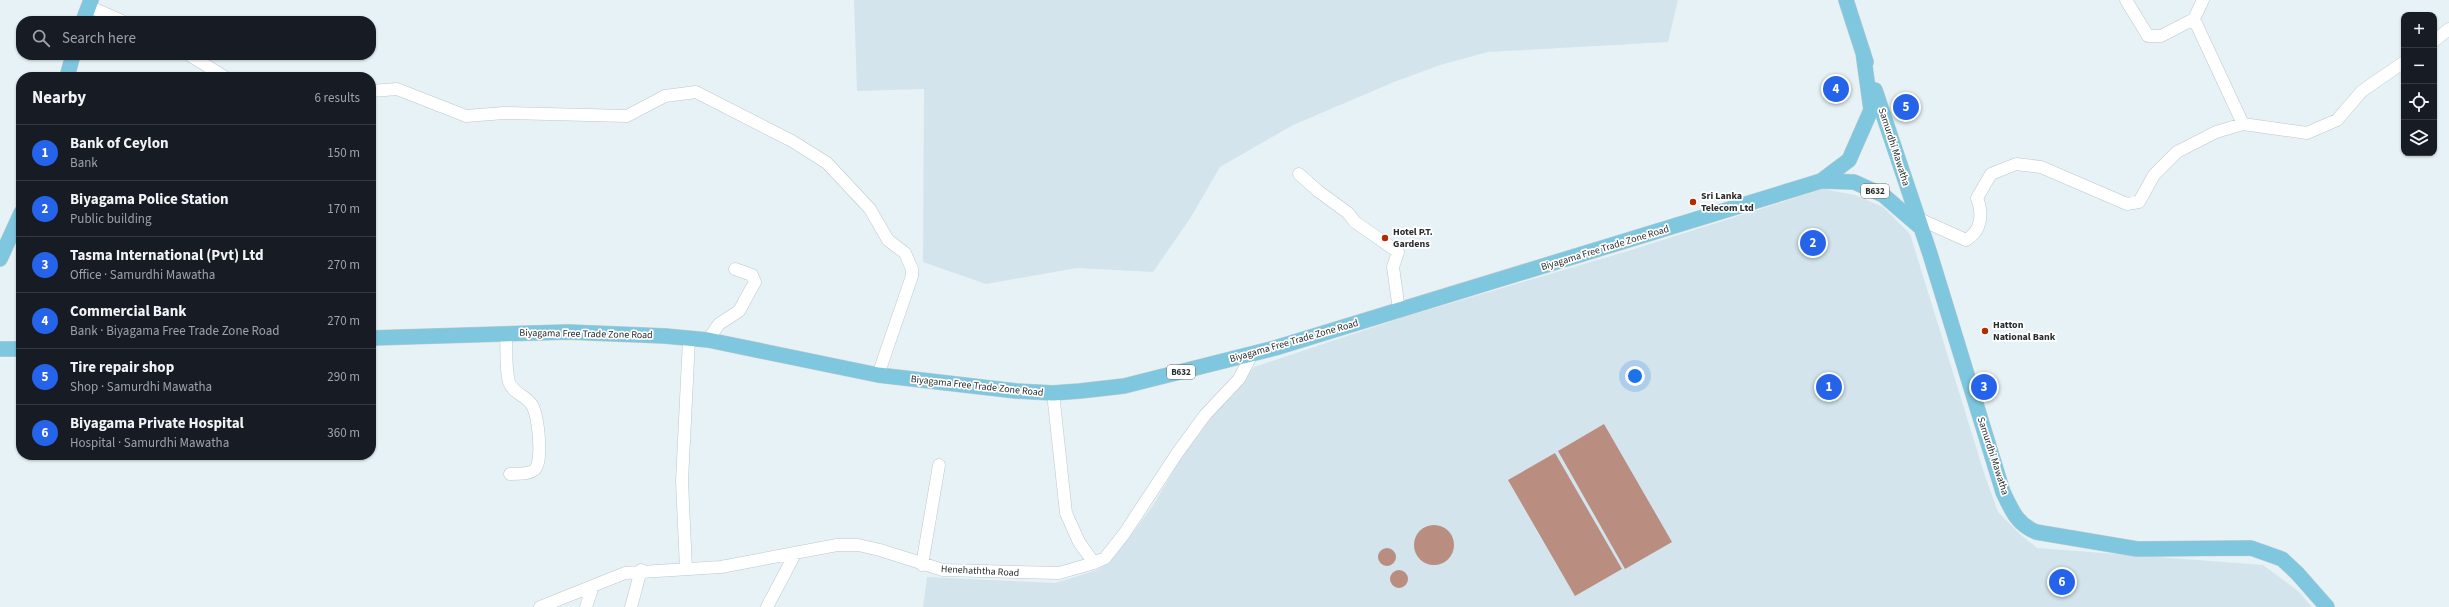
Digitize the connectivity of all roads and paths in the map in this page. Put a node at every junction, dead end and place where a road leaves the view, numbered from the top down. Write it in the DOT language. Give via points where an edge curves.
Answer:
graph roads {
  1 [pos="1846,0"];
  2 [pos="2126,0"];
  3 [pos="2203,0"];
  4 [pos="90,3"];
  5 [pos="85,16"];
  6 [pos="113,16"];
  7 [pos="2194,19"];
  8 [pos="2449,29"];
  9 [pos="2437,39"];
  10 [pos="1863,52"];
  11 [pos="72,60"];
  12 [pos="197,60"];
  13 [pos="2401,64"];
  14 [pos="68,72"];
  15 [pos="217,72"];
  16 [pos="376,91"];
  17 [pos="2243,124"];
  18 [pos="1299,174"];
  19 [pos="1822,181"];
  20 [pos="1918,222"];
  21 [pos="16,224"];
  22 [pos="0,259"];
  23 [pos="735,269"];
  24 [pos="1399,310"];
  25 [pos="506,333"];
  26 [pos="376,338"];
  27 [pos="689,339"];
  28 [pos="708,340"];
  29 [pos="1252,354"];
  30 [pos="878,375"];
  31 [pos="1053,393"];
  32 [pos="939,465"];
  33 [pos="510,474"];
  34 [pos="795,554"];
  35 [pos="1094,563"];
  36 [pos="922,565"];
  37 [pos="686,569"];
  38 [pos="641,570"];
  39 [pos="593,586"];
  40 [pos="540,607"];
  41 [pos="586,607"];
  42 [pos="631,607"];
  43 [pos="767,607"];
  44 [pos="2327,607"];
  1 -- 10 [label="main road, Samurdhi Mawatha"];
  2 -- 7 [label="street" via="2148,36 2161,36"];
  3 -- 7 [label="street"];
  4 -- 5 [label="main road"];
  4 -- 6 [label="street"];
  7 -- 17 [label="street"];
  8 -- 9 [label="street"];
  10 -- 19 [label="main road, Biyagama Free Trade Zone Road / B632" via="1871,110 1849,160"];
  10 -- 20 [label="main road, Samurdhi Mawatha"];
  11 -- 14 [label="main road"];
  12 -- 15 [label="street"];
  13 -- 17 [label="street" via="2362,91 2337,120 2307,133"];
  16 -- 30 [label="street" via="397,89 466,116 504,113 627,116 665,96 696,92 792,141 827,163 870,209 888,240 905,253 912,269 912,276"];
  17 -- 20 [label="street" via="2216,132 2177,152 2154,175 2139,202 2127,204 2041,167 2016,164 1992,174 1977,198 1982,211 1980,223 1966,240"];
  18 -- 24 [label="street" via="1318,192 1348,213 1355,222 1398,252 1393,267"];
  19 -- 20 [label="main road, Biyagama Free Trade Zone Road / B632" via="1854,182 1883,195"];
  19 -- 24 [label="main road, Biyagama Free Trade Zone Road / B632"];
  20 -- 44 [label="main road, Samurdhi Mawatha" via="2003,492 2015,518 2036,532 2136,549 2251,548 2282,559"];
  21 -- 22 [label="main road"];
  23 -- 28 [label="street" via="752,275 755,282 739,311 719,324"];
  24 -- 29 [label="main road, Biyagama Free Trade Zone Road / B632"];
  25 -- 26 [label="main road, Biyagama Free Trade Zone Road / B632"];
  25 -- 27 [label="main road, Biyagama Free Trade Zone Road / B632" via="610,332"];
  25 -- 33 [label="street" via="508,380 512,390 532,404 539,430 538,464 535,470"];
  27 -- 28 [label="main road, Biyagama Free Trade Zone Road / B632"];
  27 -- 37 [label="street" via="682,481"];
  28 -- 30 [label="main road, Biyagama Free Trade Zone Road / B632"];
  29 -- 31 [label="main road, Biyagama Free Trade Zone Road / B632" via="1124,386"];
  29 -- 35 [label="street, Henehaththa Road" via="1239,379 1205,415 1124,534 1105,558"];
  30 -- 31 [label="main road, Biyagama Free Trade Zone Road / B632"];
  31 -- 35 [label="street" via="1066,514 1079,542"];
  32 -- 36 [label="street"];
  34 -- 36 [label="street, Henehaththa Road" via="837,545 858,545"];
  34 -- 37 [label="street, Henehaththa Road" via="721,567"];
  34 -- 43 [label="street"];
  35 -- 36 [label="street, Henehaththa Road" via="1059,573 1036,574 943,570"];
  37 -- 38 [label="street, Henehaththa Road"];
  38 -- 39 [label="street, Henehaththa Road" via="625,573"];
  38 -- 42 [label="street"];
  39 -- 40 [label="street, Henehaththa Road"];
  39 -- 41 [label="street"];
}
